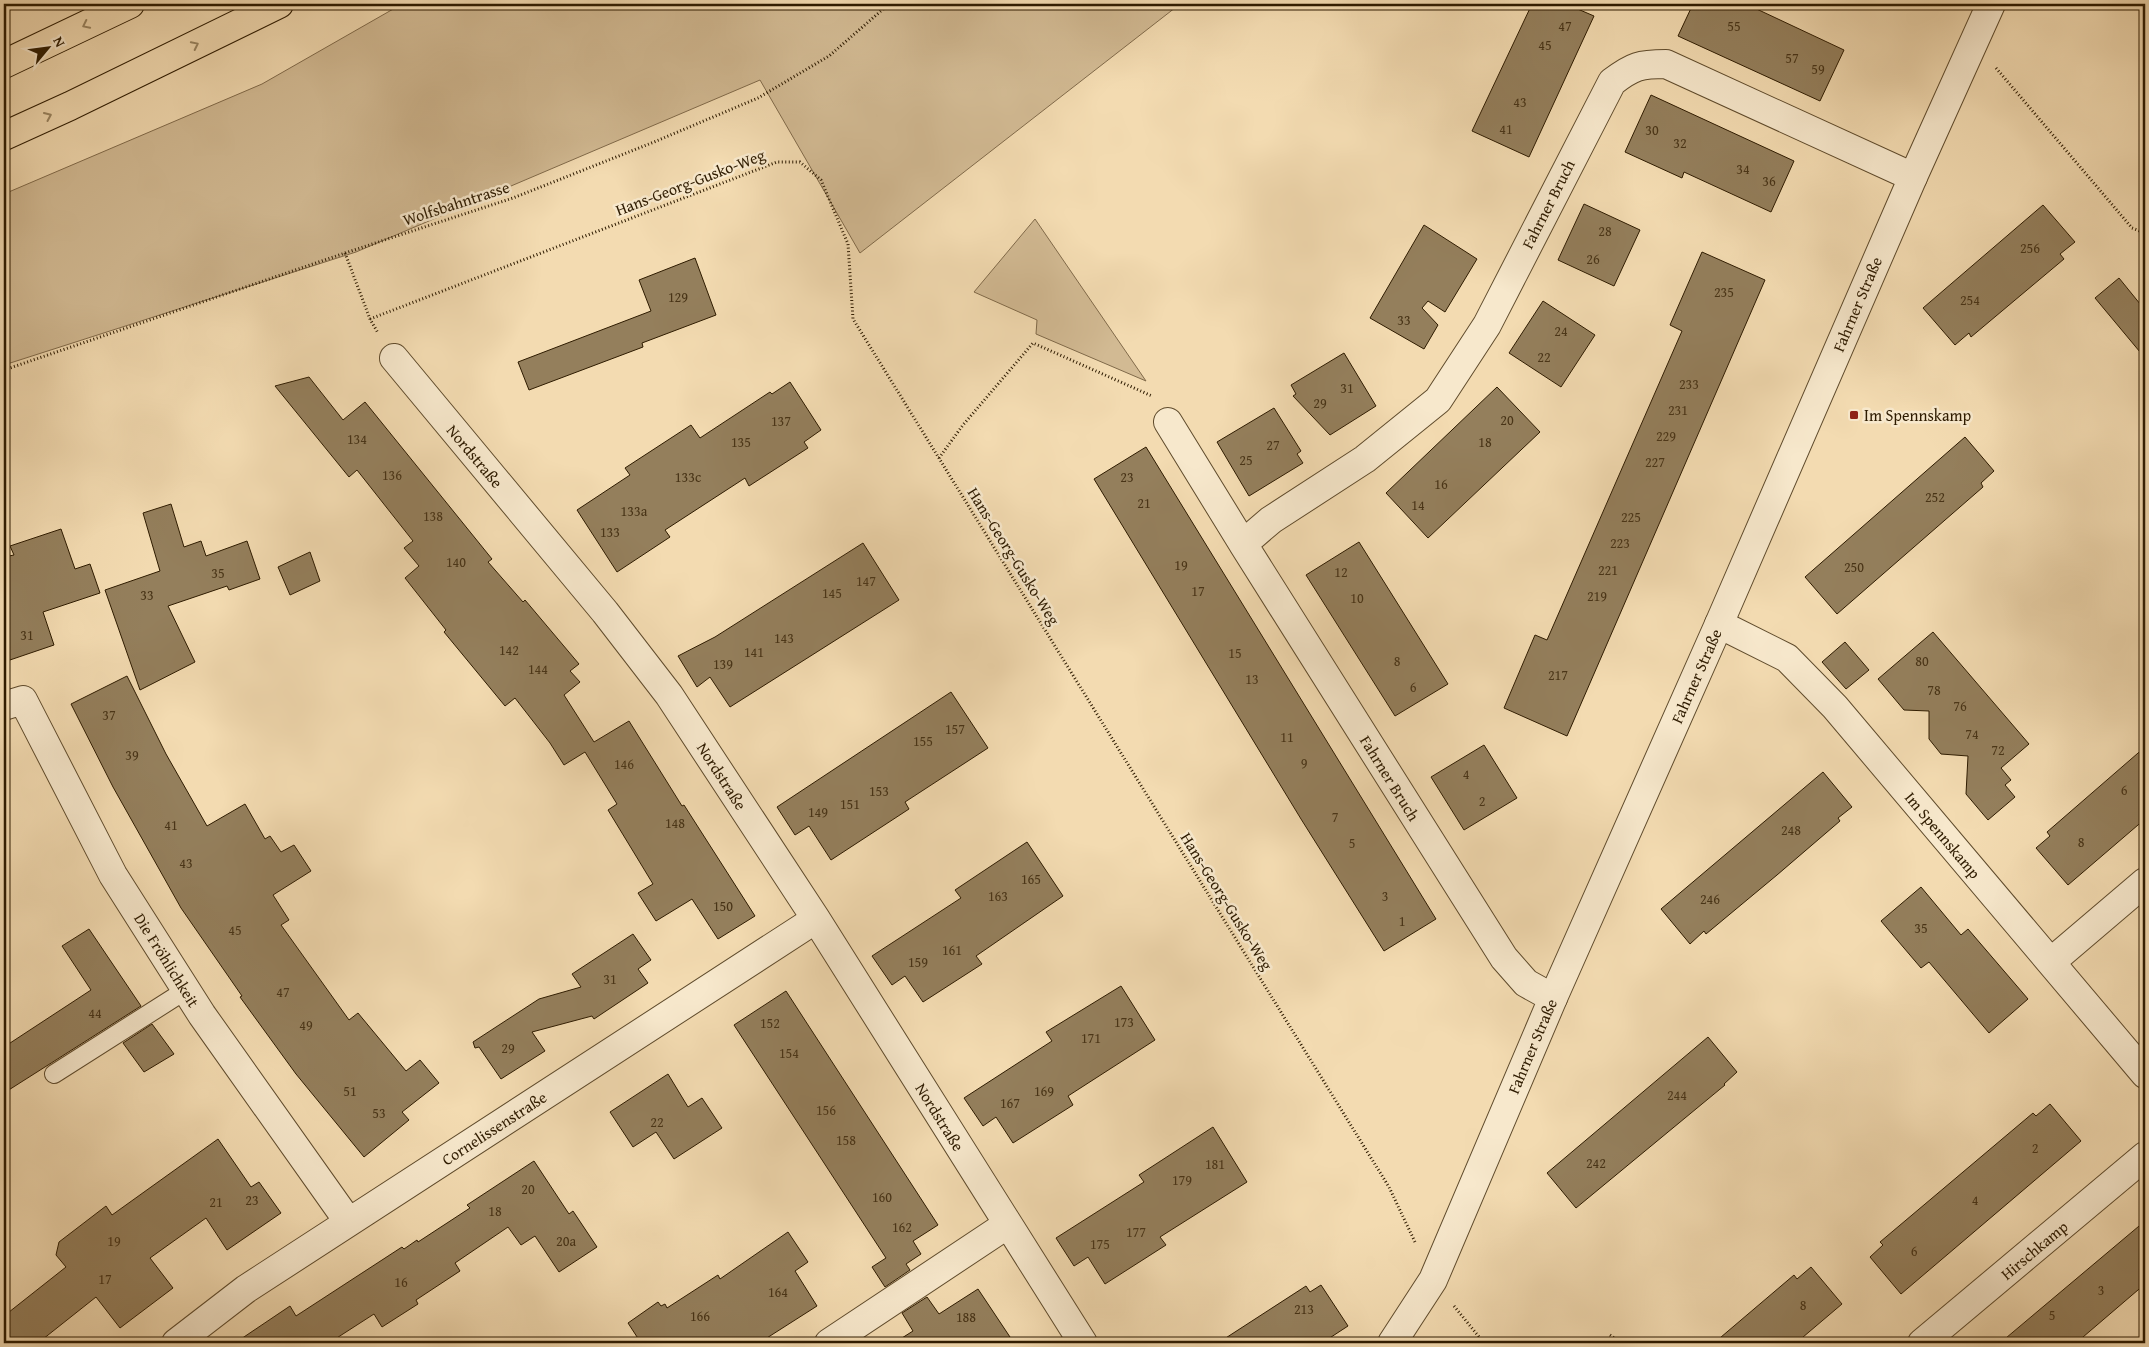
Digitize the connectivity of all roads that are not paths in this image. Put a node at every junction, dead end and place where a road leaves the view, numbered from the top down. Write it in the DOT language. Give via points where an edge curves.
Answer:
graph roads {
  1 [pos="130,4"];
  2 [pos="279,4"];
  3 [pos="1991,4"];
  4 [pos="4,64"];
  5 [pos="4,136"];
  6 [pos="1913,177"];
  7 [pos="394,358"];
  8 [pos="1168,422"];
  9 [pos="1243,544"];
  10 [pos="1719,624"];
  11 [pos="4,706"];
  12 [pos="2145,882"];
  13 [pos="816,918"];
  14 [pos="2051,962"];
  15 [pos="186,990"];
  16 [pos="1553,998"];
  17 [pos="54,1074"];
  18 [pos="2145,1074"];
  19 [pos="2145,1156"];
  20 [pos="348,1221"];
  21 [pos="1008,1224"];
  22 [pos="176,1343"];
  23 [pos="828,1343"];
  24 [pos="1082,1343"];
  25 [pos="1392,1343"];
  26 [pos="1922,1343"];
  1 -- 4 [label="highway, one-way"];
  5 -- 2 [label="highway, one-way"];
  3 -- 6 [label="street, Fahrner Straße"];
  6 -- 9 [label="street, Fahrner Bruch" via="1666,64 1645,64 1627,71 1612,82 1487,325 1438,400 1365,460 1271,520"];
  6 -- 10 [label="street, Fahrner Straße"];
  7 -- 13 [label="street, Nordstraße" via="605,612 670,696"];
  8 -- 9 [label="street, Fahrner Bruch"];
  9 -- 16 [label="street, Fahrner Bruch" via="1504,958 1526,983"];
  10 -- 14 [label="street, Im Spennskamp" via="1787,658 1835,708"];
  10 -- 16 [label="street, Fahrner Straße"];
  11 -- 15 [label="street, Die Fröhlichkeit" via="22,700 113,875"];
  12 -- 14 [label="street"];
  13 -- 20 [label="street, Cornelissenstraße"];
  13 -- 21 [label="street, Nordstraße"];
  14 -- 18 [label="street, Im Spennskamp"];
  15 -- 17 [label="lane"];
  15 -- 20 [label="street, Die Fröhlichkeit"];
  16 -- 25 [label="street, Fahrner Straße" via="1433,1280"];
  19 -- 26 [label="street, Hirschkamp"];
  20 -- 22 [label="street, Cornelissenstraße" via="246,1289"];
  21 -- 23 [label="street"];
  21 -- 24 [label="street, Nordstraße"];
}
